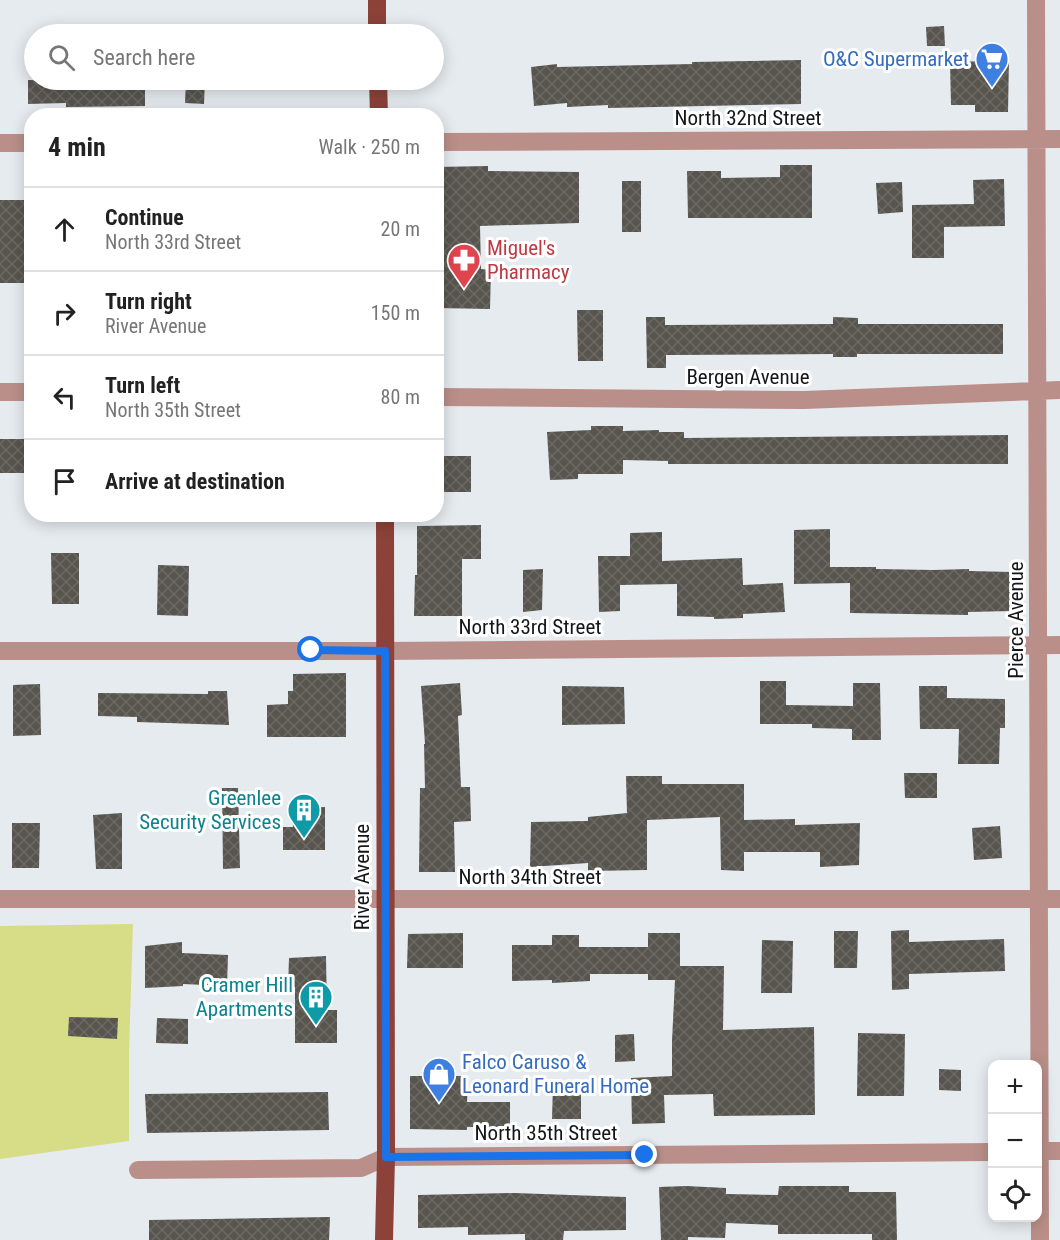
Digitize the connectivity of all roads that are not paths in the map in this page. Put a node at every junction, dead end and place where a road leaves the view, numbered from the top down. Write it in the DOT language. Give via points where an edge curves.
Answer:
graph roads {
  1 [pos="377,0"];
  2 [pos="1036,0"];
  3 [pos="377,24"];
  4 [pos="378,90"];
  5 [pos="379,108"];
  6 [pos="1060,139"];
  7 [pos="1035,140"];
  8 [pos="444,142"];
  9 [pos="0,143"];
  10 [pos="24,143"];
  11 [pos="1037,390"];
  12 [pos="1060,390"];
  13 [pos="0,392"];
  14 [pos="24,392"];
  15 [pos="444,397"];
  16 [pos="385,522"];
  17 [pos="1038,645"];
  18 [pos="1060,645"];
  19 [pos="0,651"];
  20 [pos="385,651"];
  21 [pos="0,899"];
  22 [pos="1038,899"];
  23 [pos="1060,899"];
  24 [pos="384,900"];
  25 [pos="1039,1114"];
  26 [pos="1042,1151"];
  27 [pos="1060,1151"];
  28 [pos="988,1152"];
  29 [pos="386,1157"];
  30 [pos="1039,1168"];
  31 [pos="138,1170"];
  32 [pos="384,1240"];
  33 [pos="1040,1240"];
  1 -- 3 [label="main road"];
  2 -- 7 [label="street, Pierce Avenue"];
  4 -- 5 [label="main road"];
  6 -- 7 [label="street, North 32nd Street"];
  7 -- 8 [label="street, North 32nd Street"];
  7 -- 11 [label="street, Pierce Avenue"];
  9 -- 10 [label="street"];
  11 -- 12 [label="street, Bergen Avenue"];
  11 -- 15 [label="street, Bergen Avenue" via="804,400"];
  11 -- 17 [label="street, Pierce Avenue"];
  13 -- 14 [label="street"];
  16 -- 20 [label="main road, River Avenue"];
  17 -- 18 [label="street, North 33rd Street"];
  17 -- 20 [label="street, North 33rd Street"];
  17 -- 22 [label="street, Pierce Avenue"];
  19 -- 20 [label="street, North 33rd Street"];
  20 -- 24 [label="main road, River Avenue"];
  21 -- 24 [label="street, North 34th Street"];
  22 -- 23 [label="street, North 34th Street"];
  22 -- 24 [label="street, North 34th Street"];
  22 -- 25 [label="street, Pierce Avenue"];
  24 -- 29 [label="main road, River Avenue"];
  26 -- 27 [label="street"];
  28 -- 29 [label="street, North 35th Street"];
  29 -- 31 [label="street, North 35th Street" via="361,1168"];
  29 -- 32 [label="main road, River Avenue"];
  30 -- 33 [label="street, Pierce Avenue"];
}
